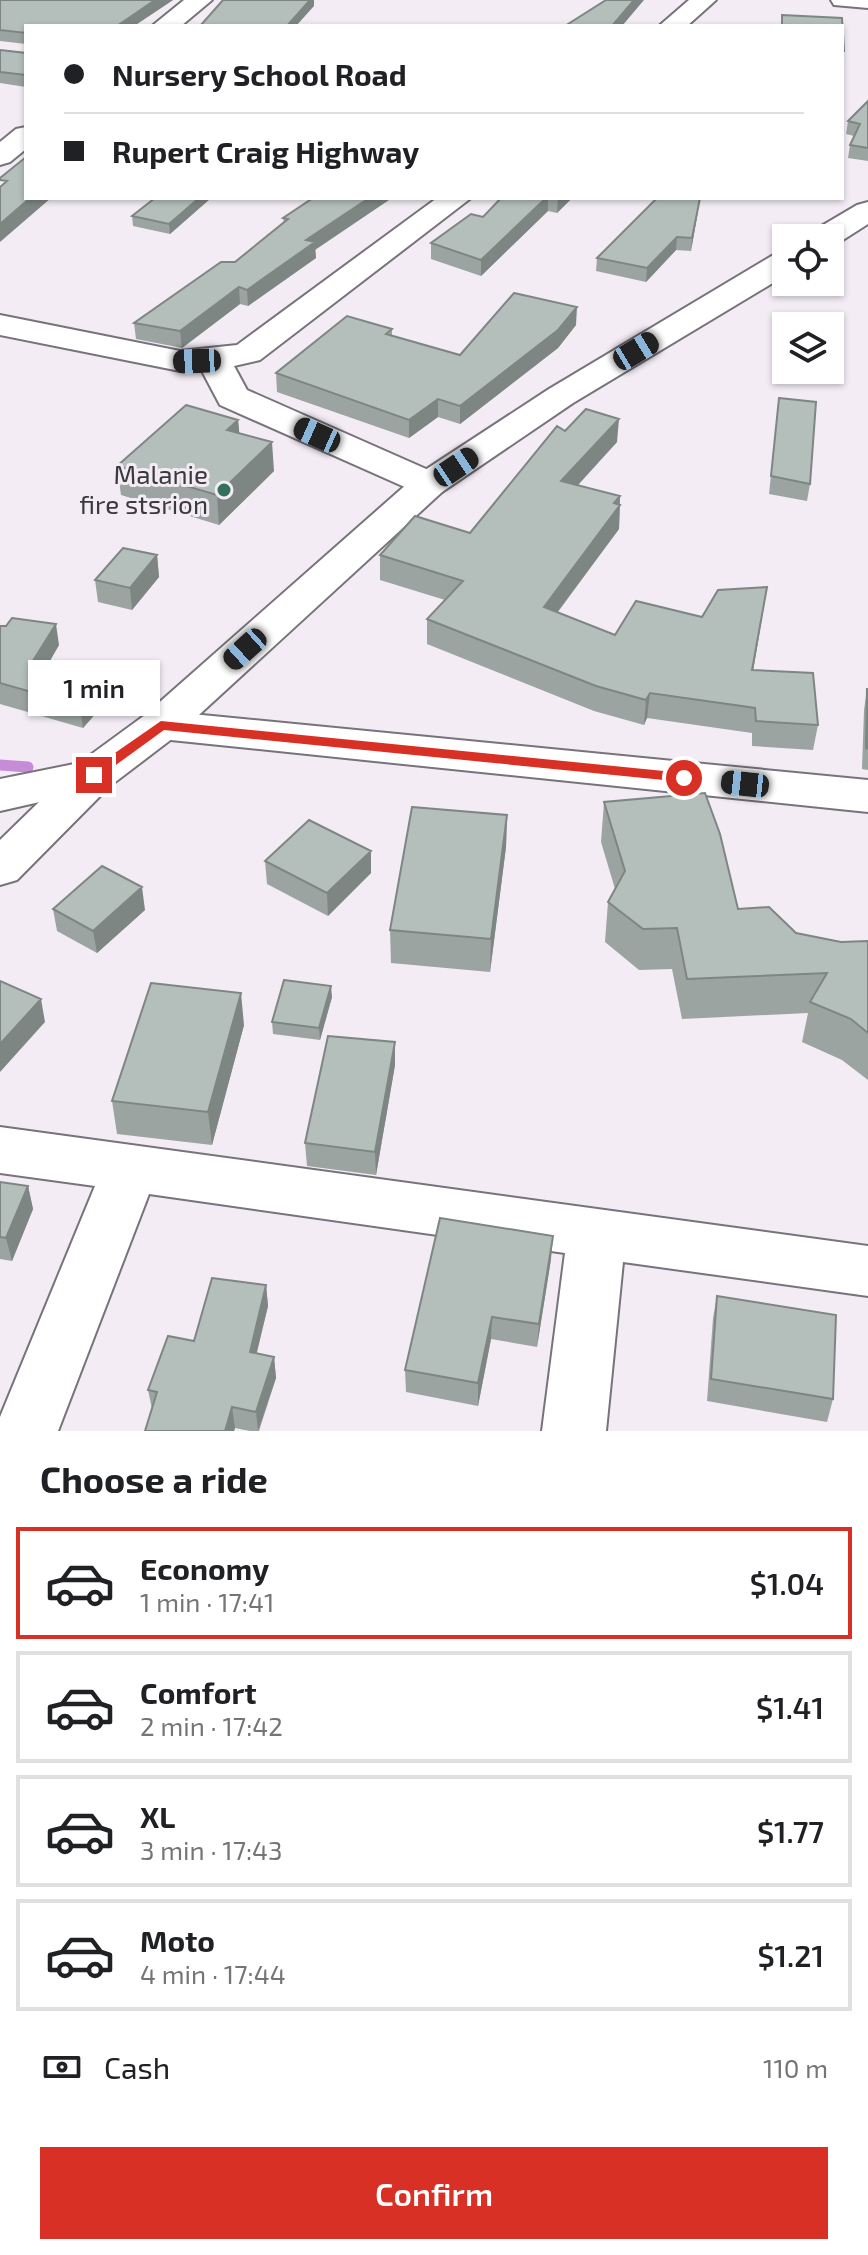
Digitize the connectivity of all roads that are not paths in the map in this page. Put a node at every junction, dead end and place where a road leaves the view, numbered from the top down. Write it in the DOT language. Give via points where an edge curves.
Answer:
graph roads {
  1 [pos="200,0"];
  2 [pos="704,0"];
  3 [pos="843,0"];
  4 [pos="868,1"];
  5 [pos="168,24"];
  6 [pos="674,24"];
  7 [pos="24,137"];
  8 [pos="0,156"];
  9 [pos="453,200"];
  10 [pos="868,211"];
  11 [pos="844,226"];
  12 [pos="772,269"];
  13 [pos="0,325"];
  14 [pos="214,360"];
  15 [pos="429,484"];
  16 [pos="161,725"];
  17 [pos="94,775"];
  18 [pos="0,795"];
  19 [pos="868,796"];
  20 [pos="0,868"];
  21 [pos="0,1150"];
  22 [pos="130,1170"];
  23 [pos="597,1232"];
  24 [pos="868,1271"];
  25 [pos="26,1431"];
  26 [pos="574,1431"];
  1 -- 5 [label="street"];
  2 -- 6 [label="street"];
  3 -- 4 [label="street"];
  7 -- 8 [label="street"];
  9 -- 14 [label="street" via="248,353"];
  10 -- 11 [label="street"];
  12 -- 15 [label="street" via="561,396"];
  13 -- 14 [label="street" via="180,361"];
  14 -- 15 [label="street" via="233,397"];
  15 -- 16 [label="street"];
  16 -- 17 [label="street"];
  16 -- 19 [label="street"];
  17 -- 18 [label="street"];
  17 -- 20 [label="street"];
  21 -- 22 [label="street"];
  22 -- 23 [label="street"];
  22 -- 25 [label="street"];
  23 -- 24 [label="street"];
  23 -- 26 [label="street"];
}
